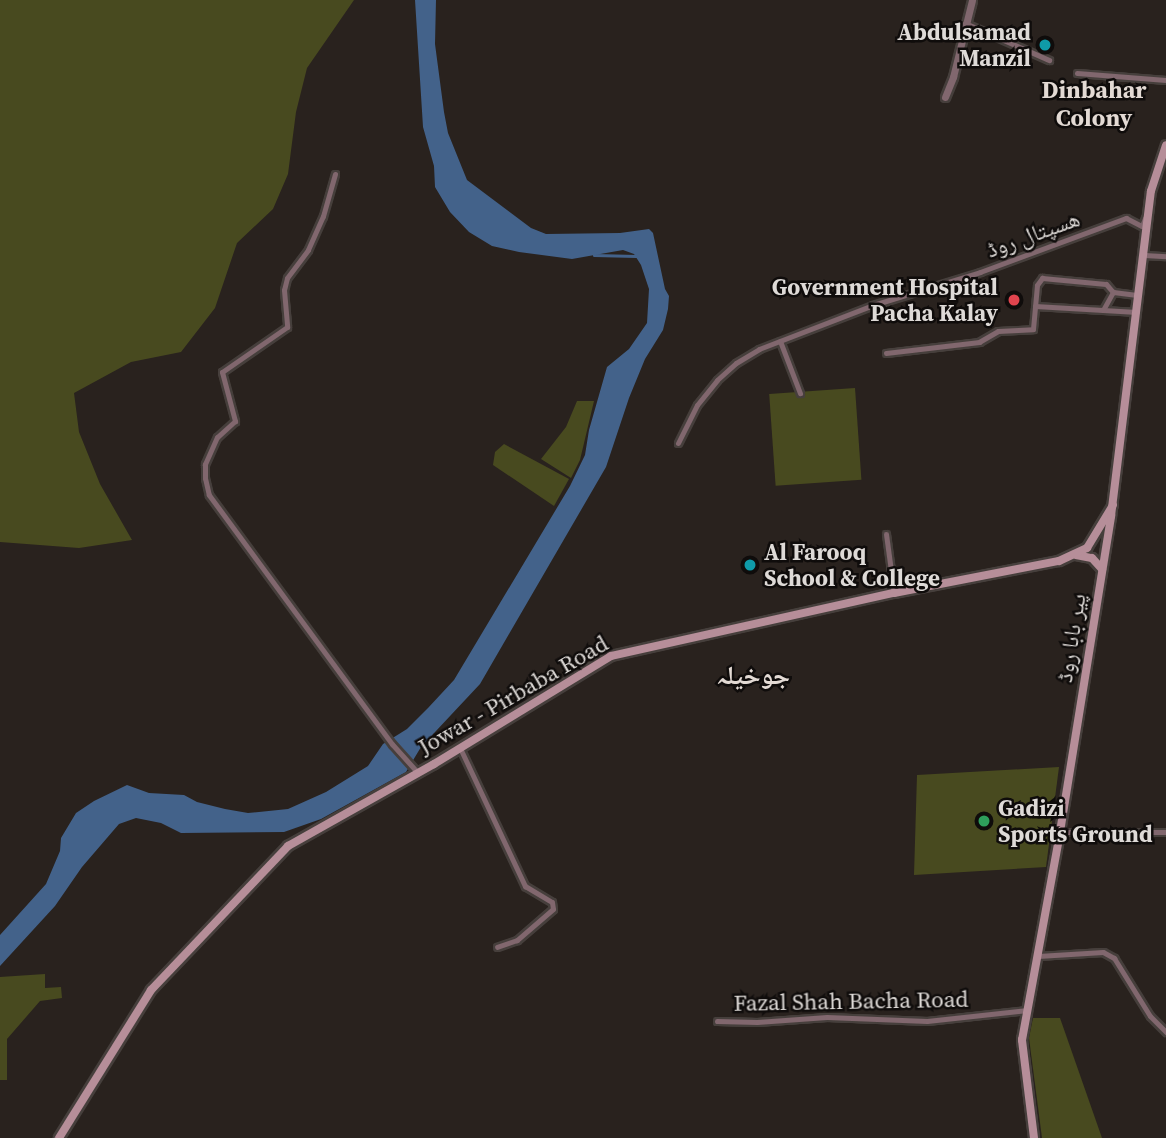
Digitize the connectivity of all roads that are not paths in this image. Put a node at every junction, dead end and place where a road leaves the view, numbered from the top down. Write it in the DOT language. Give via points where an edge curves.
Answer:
graph roads {
  1 [pos="972,0"];
  2 [pos="965,23"];
  3 [pos="1049,60"];
  4 [pos="1077,73"];
  5 [pos="1166,80"];
  6 [pos="945,97"];
  7 [pos="1166,145"];
  8 [pos="335,174"];
  9 [pos="1149,209"];
  10 [pos="1144,255"];
  11 [pos="1166,256"];
  12 [pos="1113,292"];
  13 [pos="1139,295"];
  14 [pos="1035,306"];
  15 [pos="1102,310"];
  16 [pos="1137,312"];
  17 [pos="780,341"];
  18 [pos="886,353"];
  19 [pos="800,393"];
  20 [pos="678,443"];
  21 [pos="1113,505"];
  22 [pos="886,534"];
  23 [pos="1076,555"];
  24 [pos="1102,569"];
  25 [pos="894,593"];
  26 [pos="460,748"];
  27 [pos="418,773"];
  28 [pos="1060,832"];
  29 [pos="1166,832"];
  30 [pos="497,947"];
  31 [pos="1038,956"];
  32 [pos="1027,1010"];
  33 [pos="718,1021"];
  34 [pos="1166,1021"];
  35 [pos="1158,1022"];
  36 [pos="1166,1032"];
  37 [pos="59,1138"];
  38 [pos="1034,1138"];
  1 -- 2 [label="street"];
  2 -- 3 [label="street"];
  2 -- 6 [label="street"];
  4 -- 5 [label="street"];
  7 -- 9 [label="main road, پیر بابا روڈ"];
  8 -- 27 [label="street" via="323,216 284,290 287,327 222,372 235,421 217,437 205,464 205,478 209,495"];
  9 -- 10 [label="main road, پیر بابا روڈ"];
  9 -- 17 [label="street, ھسپتال روڈ" via="1142,226 1126,218"];
  10 -- 11 [label="street"];
  10 -- 13 [label="main road, پیر بابا روڈ"];
  12 -- 13 [label="street"];
  12 -- 14 [label="street" via="1106,284 1042,278"];
  12 -- 15 [label="street"];
  13 -- 16 [label="main road, پیر بابا روڈ"];
  14 -- 15 [label="street"];
  14 -- 18 [label="street" via="1030,331 998,331 979,342"];
  15 -- 16 [label="street"];
  16 -- 21 [label="main road, پیر بابا روڈ"];
  17 -- 19 [label="street"];
  17 -- 20 [label="street, ھسپتال روڈ" via="736,363 716,380"];
  21 -- 23 [label="main road" via="1087,548"];
  21 -- 24 [label="main road, پیر بابا روڈ"];
  22 -- 25 [label="street"];
  23 -- 24 [label="main road" via="1092,558"];
  23 -- 25 [label="main road, Jowar - Pirbaba Road"];
  24 -- 28 [label="main road, پیر بابا روڈ"];
  25 -- 26 [label="main road, Jowar - Pirbaba Road" via="611,656"];
  26 -- 27 [label="main road, Jowar - Pirbaba Road"];
  26 -- 30 [label="street" via="525,886 552,902 553,909 517,940"];
  27 -- 37 [label="main road, Jowar - Pirbaba Road" via="289,846 261,872 151,989"];
  28 -- 29 [label="street"];
  28 -- 31 [label="main road, پیر بابا روڈ"];
  31 -- 32 [label="main road, پیر بابا روڈ"];
  31 -- 35 [label="street" via="1103,952 1114,958 1132,991"];
  32 -- 33 [label="street, Fazal Shah Bacha Road" via="927,1021 827,1017"];
  32 -- 38 [label="main road, پیر بابا روڈ" via="1022,1040"];
  34 -- 35 [label="street"];
  35 -- 36 [label="street"];
}
